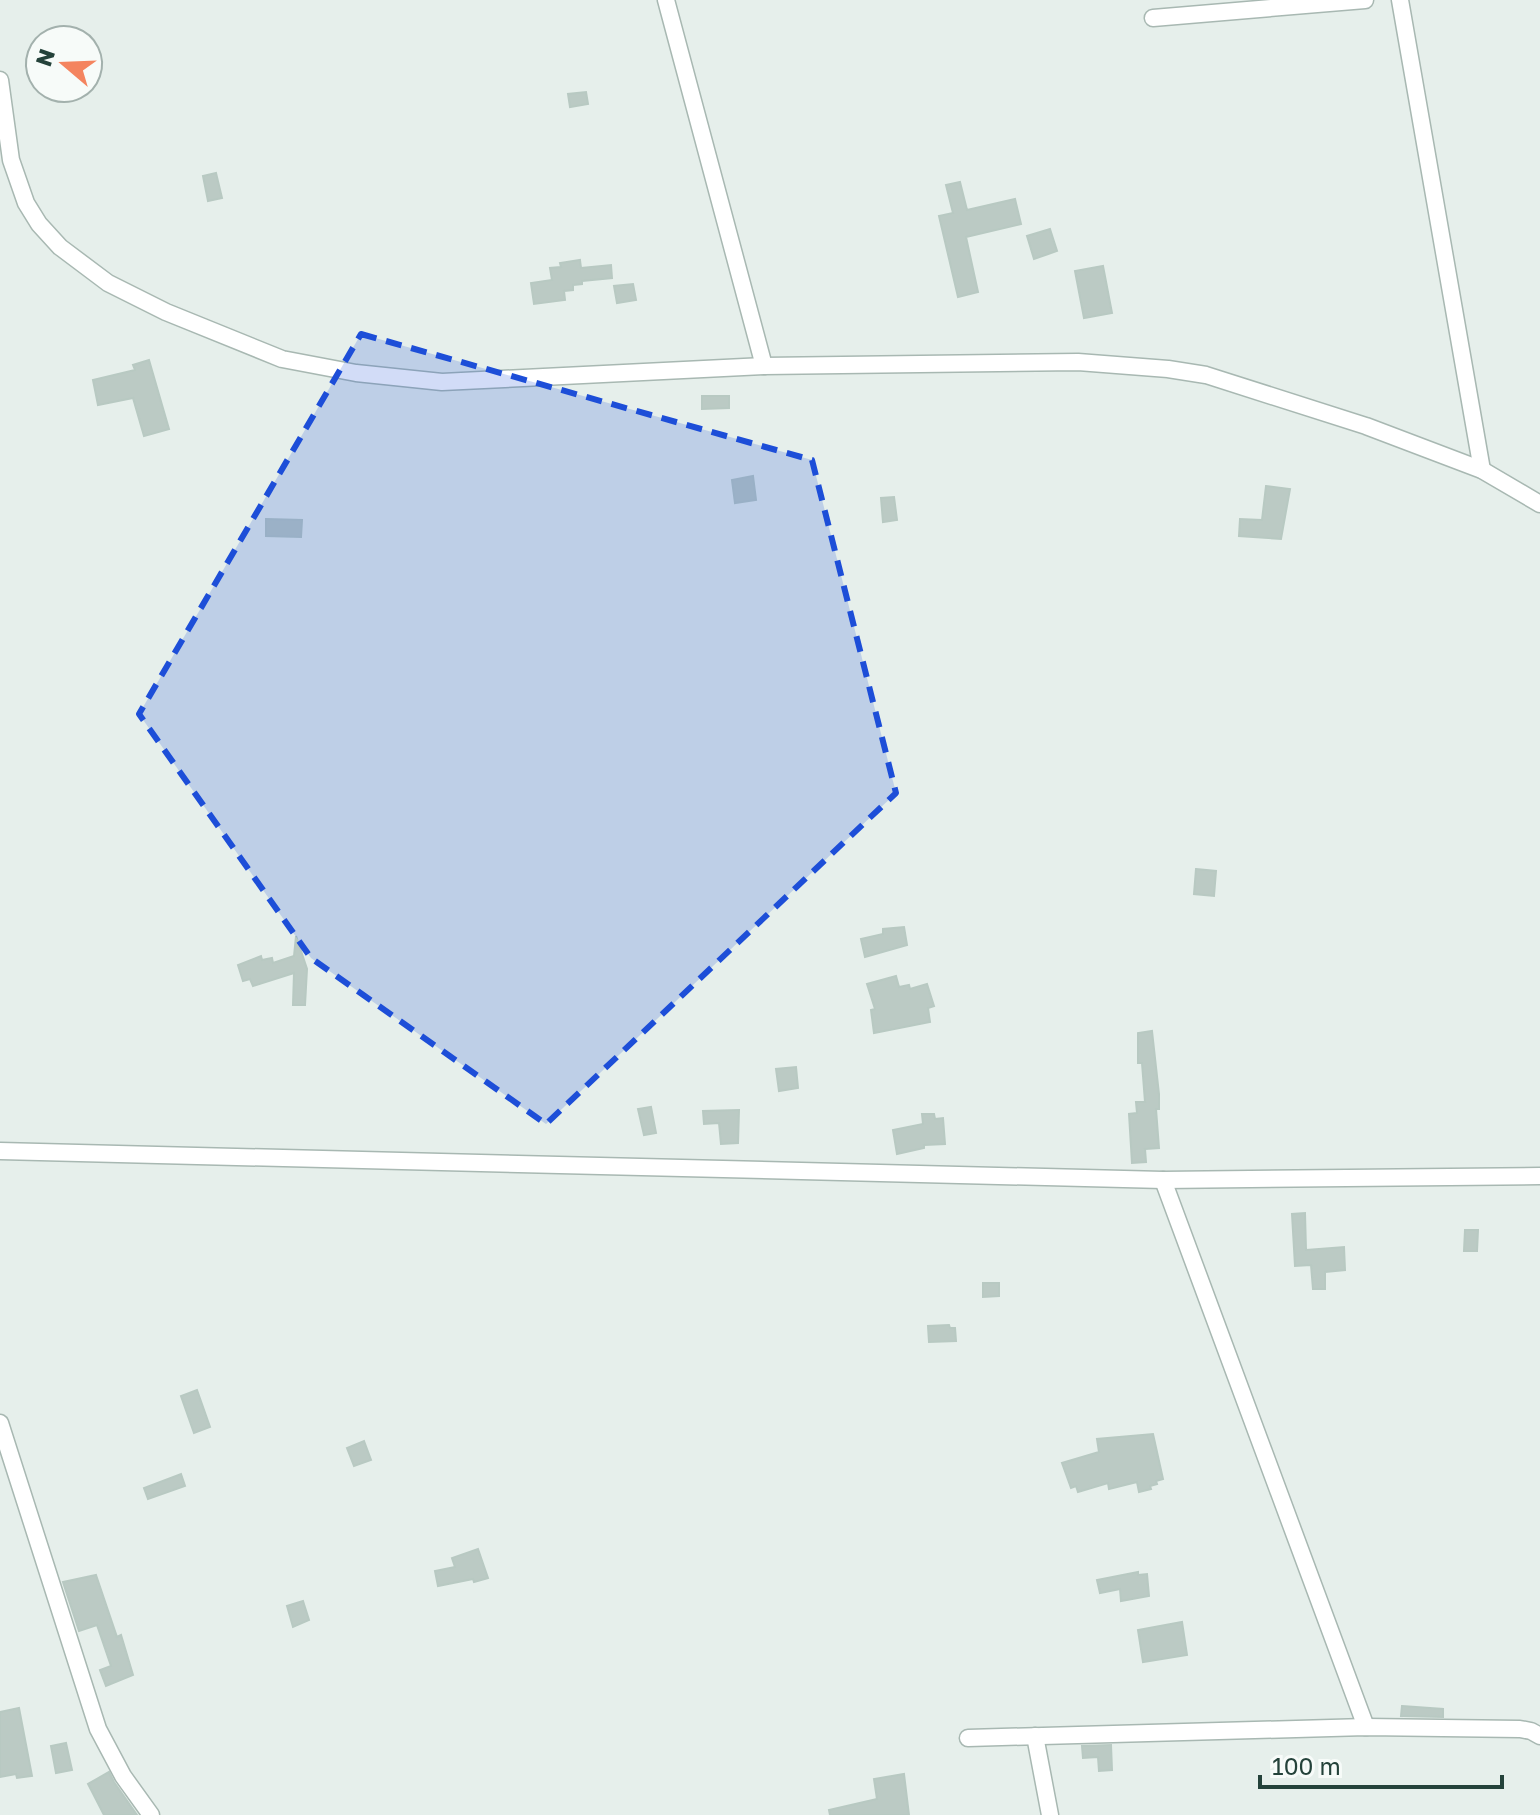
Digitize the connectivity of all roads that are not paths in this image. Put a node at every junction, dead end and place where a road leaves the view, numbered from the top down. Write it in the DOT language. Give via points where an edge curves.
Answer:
graph roads {
  1 [pos="666,0"];
  2 [pos="1365,0"];
  3 [pos="1400,0"];
  4 [pos="1153,18"];
  5 [pos="0,80"];
  6 [pos="764,366"];
  7 [pos="1482,470"];
  8 [pos="1540,504"];
  9 [pos="0,1151"];
  10 [pos="1540,1176"];
  11 [pos="1163,1180"];
  12 [pos="0,1423"];
  13 [pos="1366,1727"];
  14 [pos="1035,1736"];
  15 [pos="1540,1736"];
  16 [pos="968,1738"];
  17 [pos="151,1815"];
  18 [pos="1050,1815"];
  1 -- 6 [label="street"];
  2 -- 4 [label="street"];
  3 -- 7 [label="street"];
  5 -- 6 [label="street" via="16,174 33,213 60,247 108,283 282,359 442,382"];
  6 -- 7 [label="street" via="1078,362 1168,369 1252,388"];
  7 -- 8 [label="street"];
  9 -- 11 [label="street"];
  10 -- 11 [label="street"];
  11 -- 13 [label="street"];
  12 -- 17 [label="street" via="98,1729"];
  13 -- 14 [label="street"];
  13 -- 15 [label="street" via="1520,1729"];
  14 -- 16 [label="street"];
  14 -- 18 [label="street"];
}
